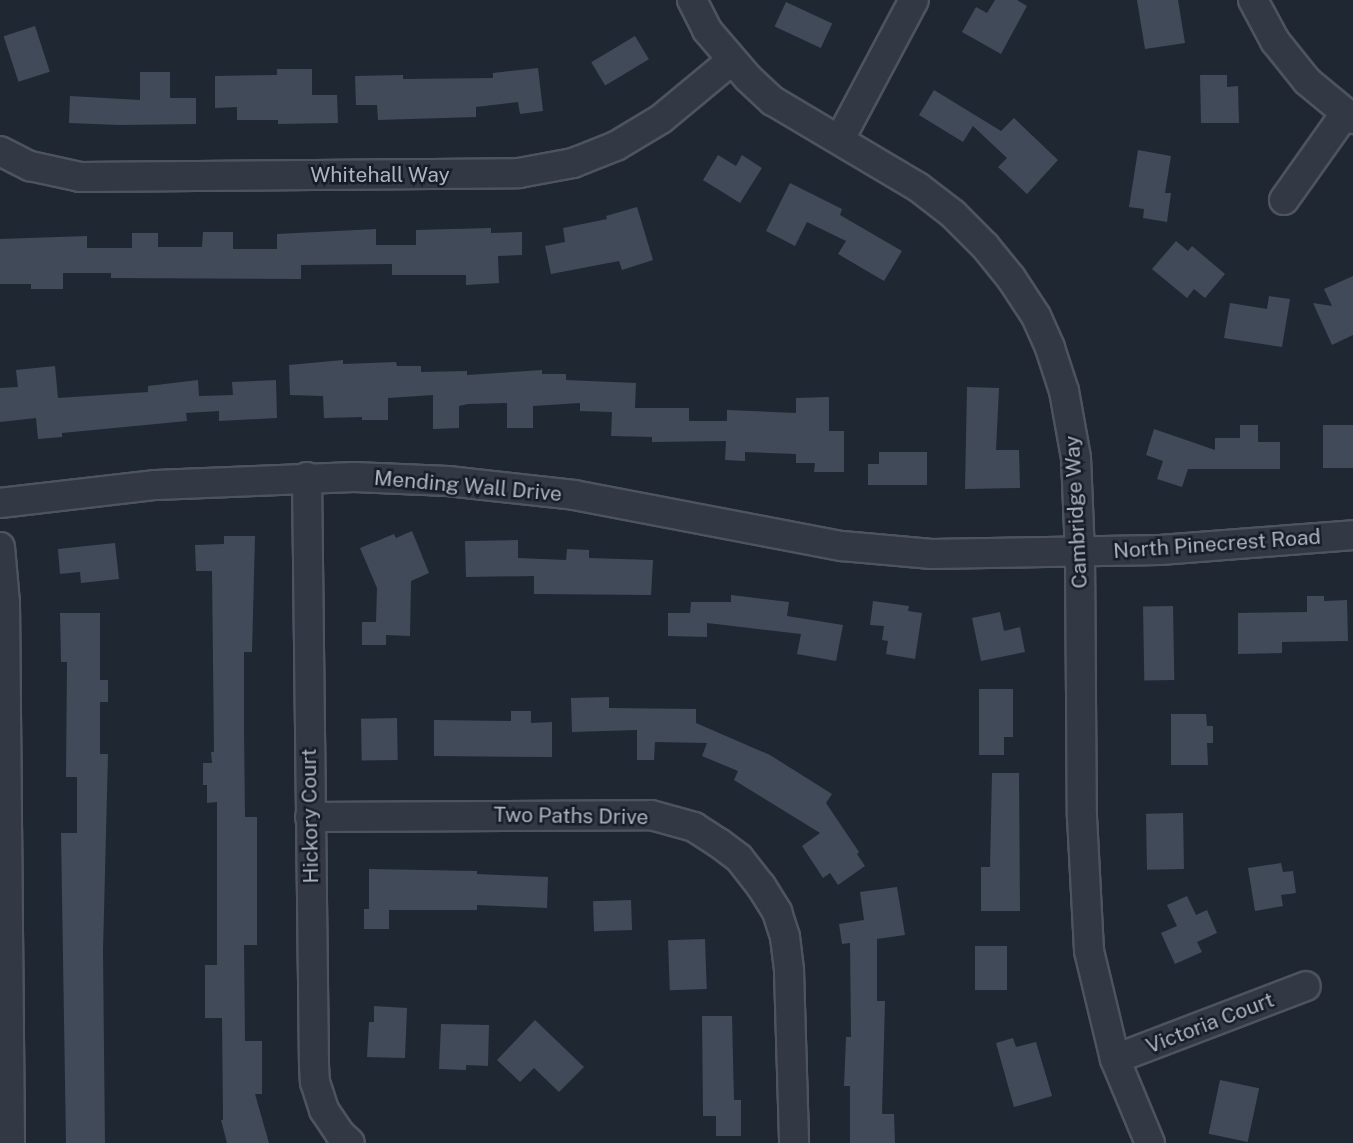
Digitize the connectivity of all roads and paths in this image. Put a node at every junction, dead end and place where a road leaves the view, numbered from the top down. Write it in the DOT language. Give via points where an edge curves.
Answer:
graph roads {
  1 [pos="692,0"];
  2 [pos="914,0"];
  3 [pos="1253,0"];
  4 [pos="732,60"];
  5 [pos="1349,117"];
  6 [pos="840,139"];
  7 [pos="0,151"];
  8 [pos="1284,201"];
  9 [pos="307,477"];
  10 [pos="0,503"];
  11 [pos="1353,535"];
  12 [pos="0,547"];
  13 [pos="1080,553"];
  14 [pos="310,817"];
  15 [pos="1306,986"];
  16 [pos="1115,1059"];
  17 [pos="10,1143"];
  18 [pos="350,1143"];
  19 [pos="794,1143"];
  20 [pos="1150,1143"];
  1 -- 4 [label="street, Cambridge Way" via="707,30"];
  2 -- 6 [label="street"];
  3 -- 5 [label="street" via="1275,41 1307,81"];
  4 -- 6 [label="street, Cambridge Way" via="773,101"];
  4 -- 7 [label="street, Whitehall Way" via="661,119 616,146 573,162 519,173 80,177 30,166"];
  5 -- 8 [label="street"];
  6 -- 13 [label="street, Cambridge Way" via="953,214 985,246 1036,316 1050,348 1072,426"];
  9 -- 10 [label="street, Mending Wall Drive" via="156,485"];
  9 -- 13 [label="street, Mending Wall Drive" via="448,481 539,490 842,546 932,554"];
  9 -- 14 [label="street, Hickory Court"];
  11 -- 13 [label="street, North Pinecrest Road"];
  12 -- 17 [label="street" via="5,603"];
  13 -- 16 [label="street, Cambridge Way" via="1082,817 1089,951"];
  14 -- 18 [label="street, Hickory Court" via="315,1082 331,1122"];
  14 -- 19 [label="street, Two Paths Drive" via="651,815 694,827 719,843 739,858 761,886 777,912 785,937"];
  15 -- 16 [label="street, Victoria Court"];
  16 -- 20 [label="street, Cambridge Way"];
}
